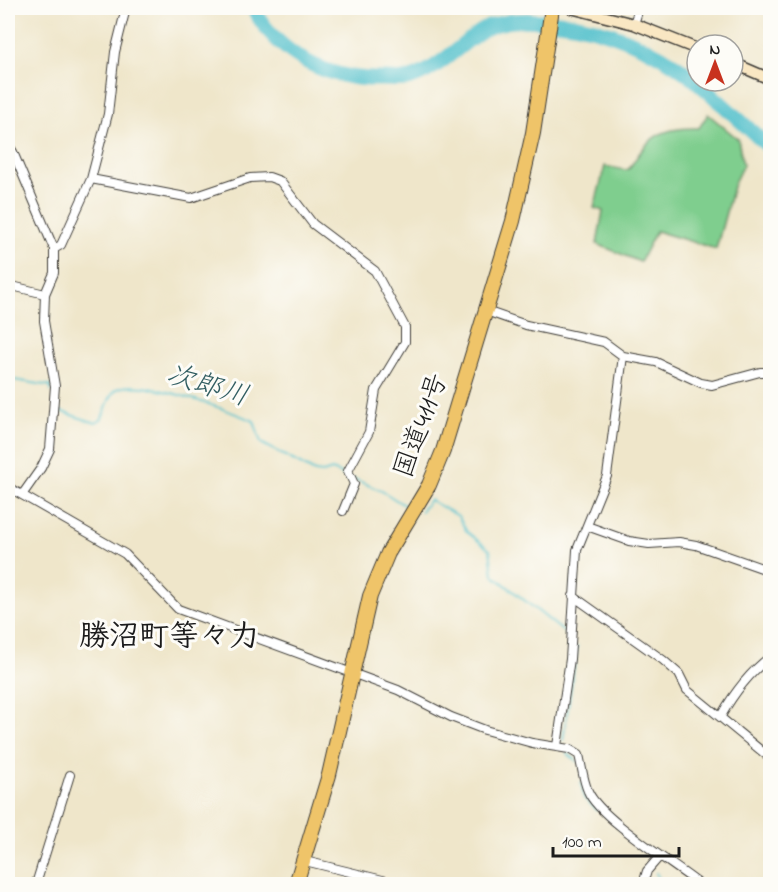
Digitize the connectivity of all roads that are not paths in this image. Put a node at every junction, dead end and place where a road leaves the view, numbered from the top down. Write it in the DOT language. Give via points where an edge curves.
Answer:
graph roads {
  1 [pos="126,8"];
  2 [pos="571,8"];
  3 [pos="639,8"];
  4 [pos="551,12"];
  5 [pos="634,24"];
  6 [pos="685,44"];
  7 [pos="745,68"];
  8 [pos="771,79"];
  9 [pos="8,144"];
  10 [pos="91,179"];
  11 [pos="54,249"];
  12 [pos="8,285"];
  13 [pos="45,294"];
  14 [pos="486,311"];
  15 [pos="623,356"];
  16 [pos="771,372"];
  17 [pos="8,487"];
  18 [pos="22,495"];
  19 [pos="343,511"];
  20 [pos="587,526"];
  21 [pos="771,571"];
  22 [pos="573,596"];
  23 [pos="771,657"];
  24 [pos="353,673"];
  25 [pos="722,716"];
  26 [pos="557,746"];
  27 [pos="771,758"];
  28 [pos="70,775"];
  29 [pos="660,856"];
  30 [pos="305,861"];
  31 [pos="771,880"];
  32 [pos="36,885"];
  33 [pos="296,885"];
  34 [pos="399,885"];
  35 [pos="643,885"];
  36 [pos="699,885"];
  37 [pos="768,885"];
  1 -- 10 [label="street" via="115,52 108,114"];
  2 -- 5 [label="street"];
  3 -- 5 [label="street"];
  4 -- 14 [label="highway, 国道411号" via="533,133 516,210"];
  5 -- 6 [label="street"];
  7 -- 8 [label="street"];
  9 -- 11 [label="street"];
  10 -- 11 [label="street" via="61,245"];
  10 -- 19 [label="street" via="191,198 250,178 269,177 280,181 313,224 375,271 405,327 405,342 376,390 369,432 348,471 354,484"];
  11 -- 13 [label="street" via="54,273"];
  12 -- 13 [label="street"];
  13 -- 18 [label="street" via="44,321 55,386 50,450"];
  14 -- 15 [label="street" via="526,326 604,342"];
  14 -- 24 [label="highway, 国道411号" via="435,473 375,582"];
  15 -- 16 [label="street" via="656,362 712,385"];
  15 -- 20 [label="street" via="607,477"];
  17 -- 18 [label="street"];
  18 -- 24 [label="street" via="125,554 178,609"];
  20 -- 21 [label="street" via="629,541 696,545"];
  20 -- 22 [label="street" via="577,550"];
  22 -- 25 [label="street" via="663,660 687,690"];
  22 -- 26 [label="street" via="570,659"];
  23 -- 25 [label="street" via="754,670"];
  24 -- 26 [label="street" via="485,730"];
  24 -- 30 [label="highway, 国道411号"];
  25 -- 27 [label="street"];
  26 -- 29 [label="street" via="579,755 588,792 597,804"];
  28 -- 32 [label="street"];
  29 -- 35 [label="street"];
  29 -- 36 [label="street"];
  30 -- 33 [label="highway, 国道411号"];
  30 -- 34 [label="street"];
  31 -- 37 [label="street"];
}
